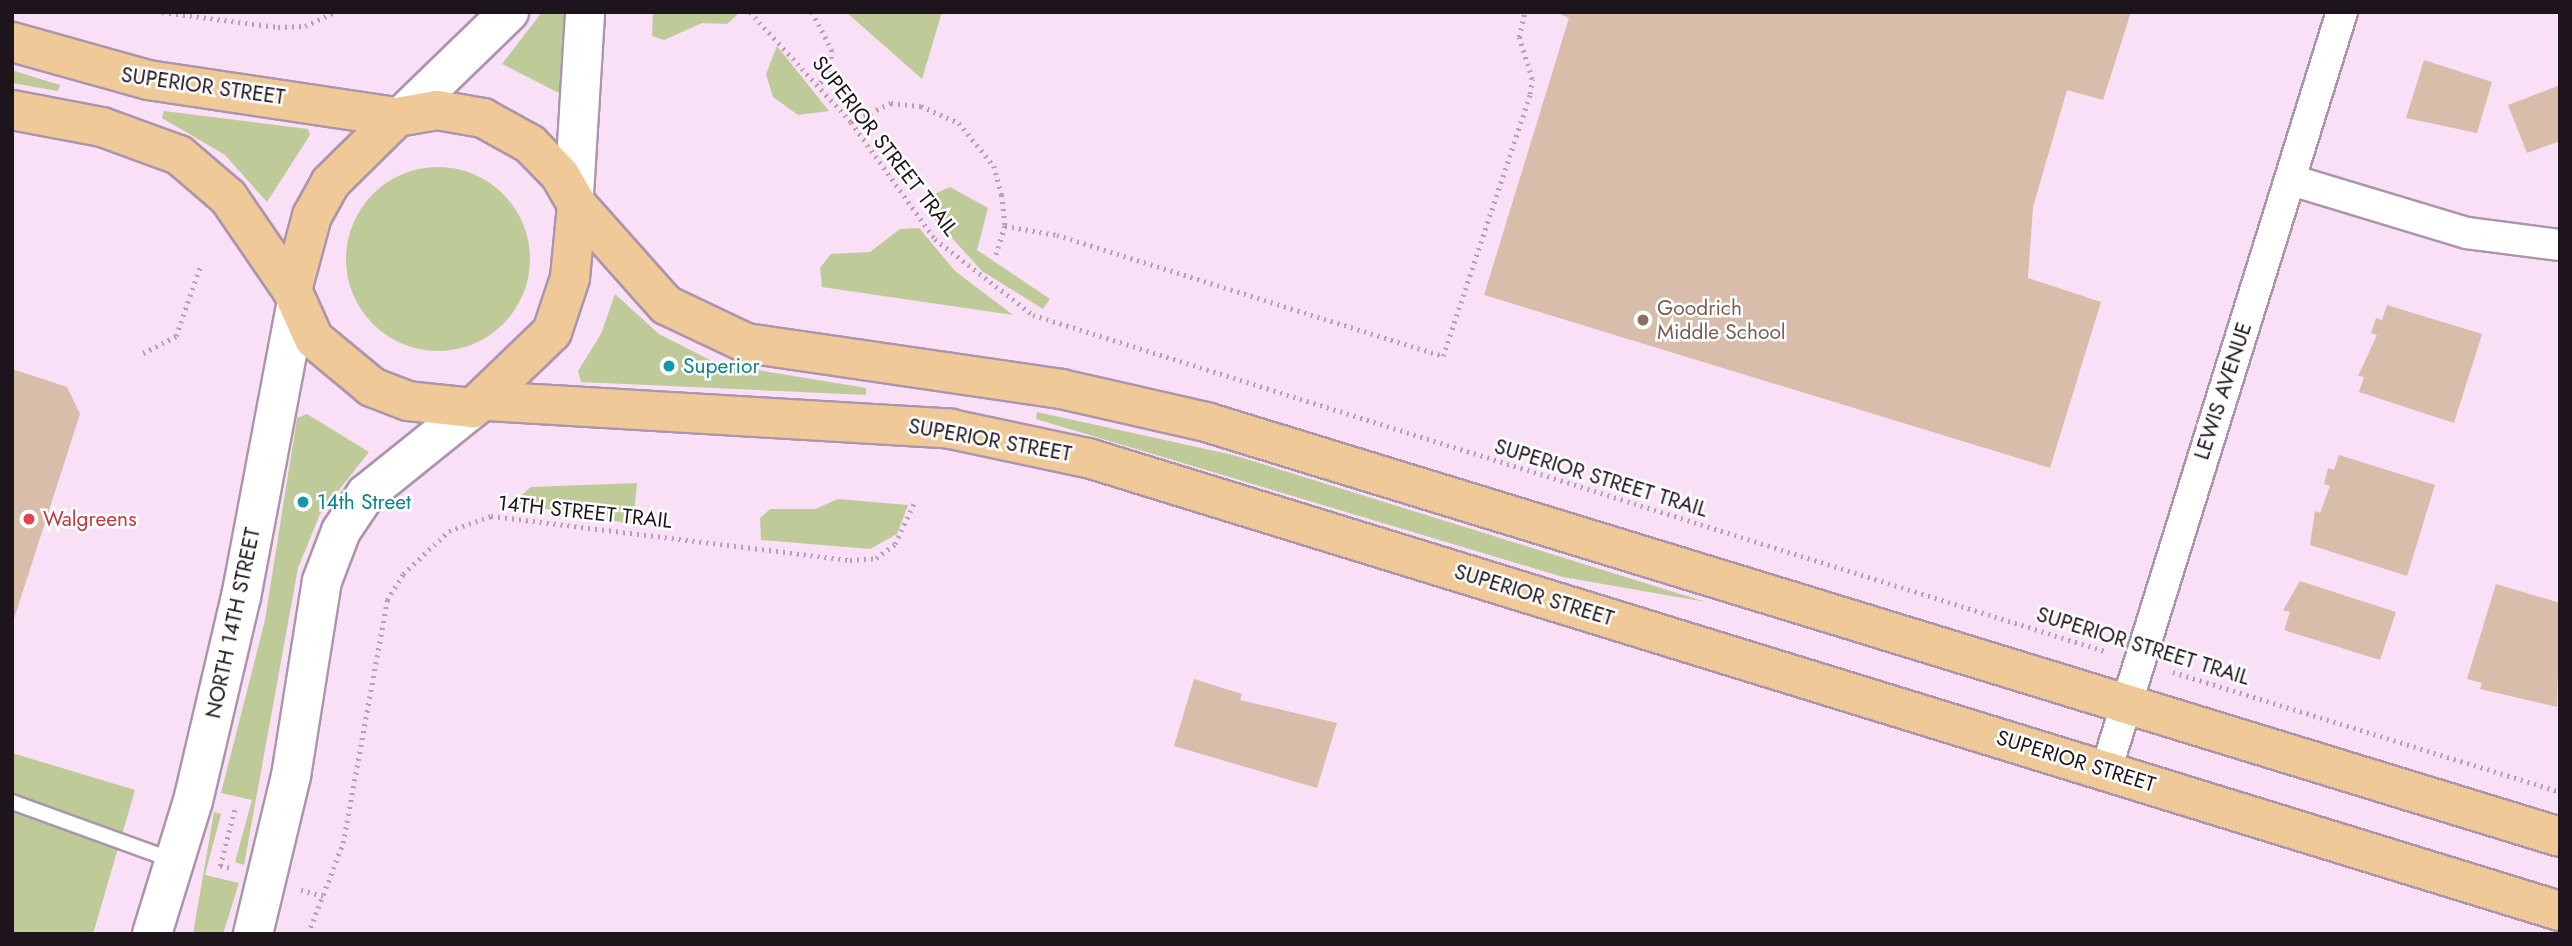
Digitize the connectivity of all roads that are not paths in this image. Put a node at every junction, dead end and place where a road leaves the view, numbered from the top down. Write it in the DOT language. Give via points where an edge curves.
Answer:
graph roads {
  1 [pos="509,12"];
  2 [pos="585,12"];
  3 [pos="2342,12"];
  4 [pos="12,42"];
  5 [pos="12,110"];
  6 [pos="402,114"];
  7 [pos="2291,180"];
  8 [pos="575,200"];
  9 [pos="2560,245"];
  10 [pos="294,299"];
  11 [pos="480,405"];
  12 [pos="2126,700"];
  13 [pos="2106,770"];
  14 [pos="12,803"];
  15 [pos="2560,837"];
  16 [pos="173,860"];
  17 [pos="2560,911"];
  18 [pos="152,934"];
  19 [pos="253,934"];
  1 -- 6 [label="main road"];
  2 -- 8 [label="main road"];
  3 -- 7 [label="street, LEWIS AVENUE"];
  4 -- 6 [label="main road, SUPERIOR STREET" via="124,75"];
  5 -- 10 [label="main road" via="102,127 179,155 228,197"];
  6 -- 8 [label="main road, SUPERIOR STREET" via="483,118 530,144"];
  6 -- 10 [label="main road" via="330,183 312,216"];
  7 -- 9 [label="street" via="2467,233"];
  7 -- 12 [label="street, LEWIS AVENUE"];
  8 -- 11 [label="main road" via="570,278 557,320 533,355"];
  8 -- 12 [label="main road" via="666,305 746,343 1060,389 1193,418"];
  10 -- 11 [label="main road, SUPERIOR STREET" via="314,339 372,387 408,401"];
  10 -- 16 [label="main road, NORTH 14TH STREET" via="241,597"];
  11 -- 13 [label="main road, SUPERIOR STREET" via="926,427 1088,458"];
  11 -- 19 [label="main road" via="366,494 341,531 322,581 291,776"];
  12 -- 13 [label="street, LEWIS AVENUE"];
  12 -- 15 [label="main road"];
  13 -- 17 [label="main road, SUPERIOR STREET"];
  14 -- 16 [label="lane"];
  16 -- 18 [label="main road, NORTH 14TH STREET"];
}
